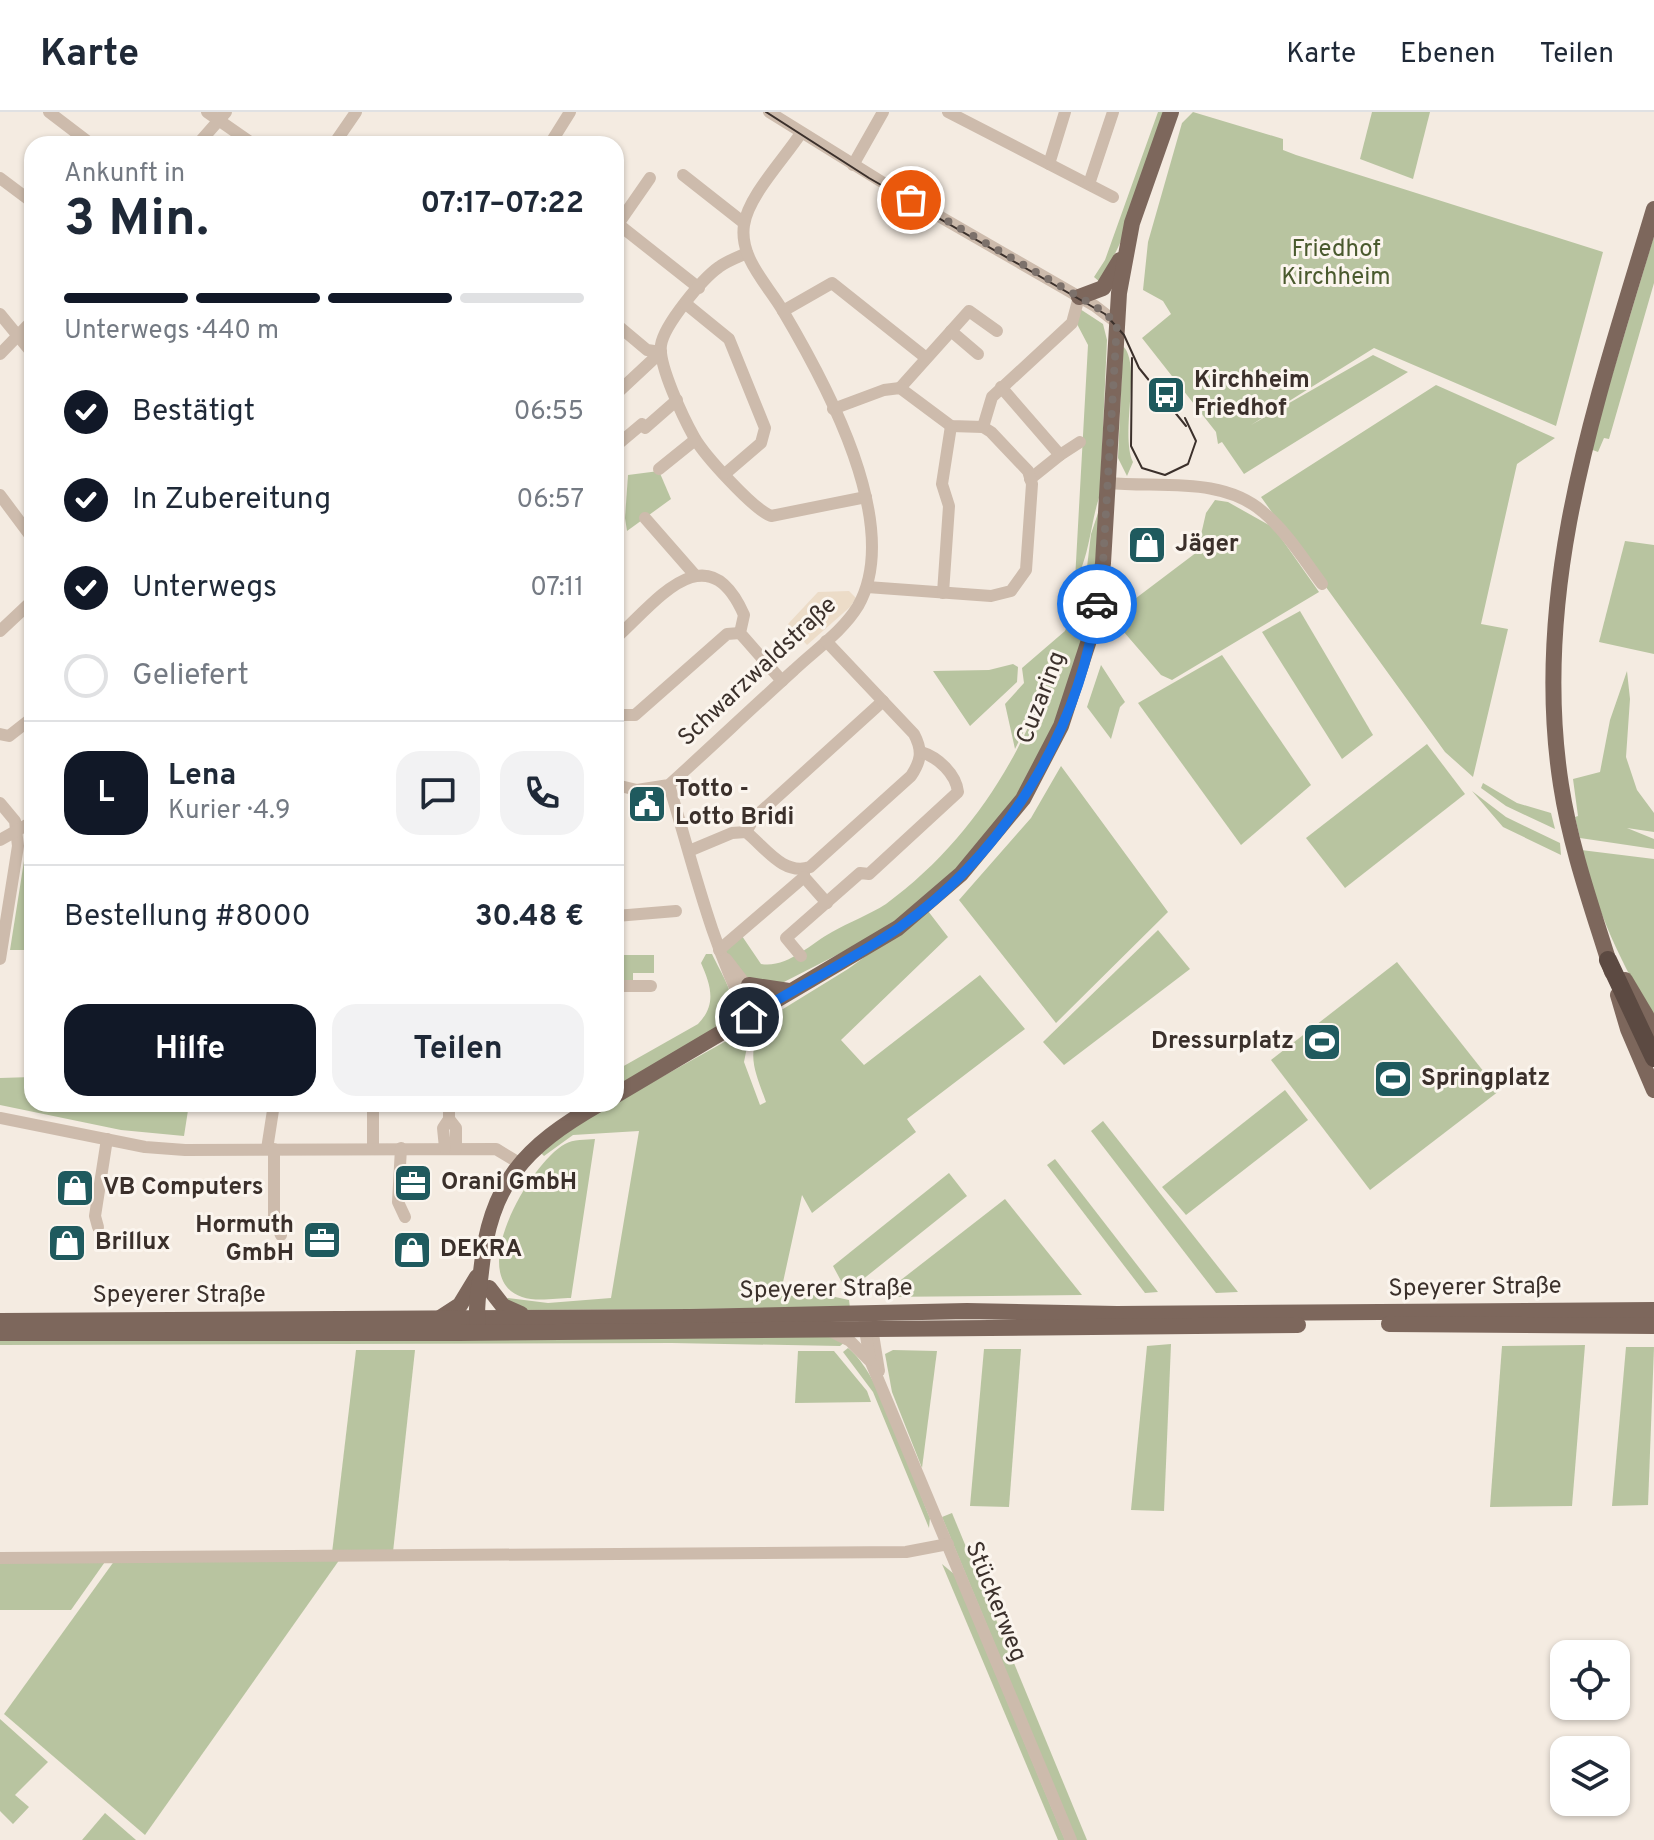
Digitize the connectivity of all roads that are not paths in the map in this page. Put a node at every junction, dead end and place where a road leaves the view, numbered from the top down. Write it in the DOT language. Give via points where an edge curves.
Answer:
graph roads {
  1 [pos="49,112"];
  2 [pos="207,112"];
  3 [pos="356,112"];
  4 [pos="570,112"];
  5 [pos="769,112"];
  6 [pos="883,112"];
  7 [pos="948,112"];
  8 [pos="1065,112"];
  9 [pos="1113,112"];
  10 [pos="1171,112"];
  11 [pos="223,117"];
  12 [pos="801,133"];
  13 [pos="80,136"];
  14 [pos="205,136"];
  15 [pos="244,136"];
  16 [pos="340,136"];
  17 [pos="555,136"];
  18 [pos="1049,164"];
  19 [pos="853,165"];
  20 [pos="683,175"];
  21 [pos="0,178"];
  22 [pos="650,178"];
  23 [pos="1089,184"];
  24 [pos="24,196"];
  25 [pos="1113,197"];
  26 [pos="1654,209"];
  27 [pos="624,216"];
  28 [pos="744,223"];
  29 [pos="624,231"];
  30 [pos="1126,249"];
  31 [pos="747,253"];
  32 [pos="699,288"];
  33 [pos="1079,297"];
  34 [pos="686,304"];
  35 [pos="783,311"];
  36 [pos="0,314"];
  37 [pos="1117,323"];
  38 [pos="24,329"];
  39 [pos="624,331"];
  40 [pos="951,331"];
  41 [pos="997,331"];
  42 [pos="19,334"];
  43 [pos="24,341"];
  44 [pos="661,352"];
  45 [pos="0,354"];
  46 [pos="978,354"];
  47 [pos="925,357"];
  48 [pos="624,387"];
  49 [pos="1001,387"];
  50 [pos="900,388"];
  51 [pos="677,400"];
  52 [pos="833,409"];
  53 [pos="951,426"];
  54 [pos="983,427"];
  55 [pos="624,439"];
  56 [pos="695,440"];
  57 [pos="1080,442"];
  58 [pos="1060,455"];
  59 [pos="659,469"];
  60 [pos="726,473"];
  61 [pos="1030,479"];
  62 [pos="1108,483"];
  63 [pos="0,495"];
  64 [pos="866,497"];
  65 [pos="645,518"];
  66 [pos="24,526"];
  67 [pos="694,574"];
  68 [pos="1322,584"];
  69 [pos="867,587"];
  70 [pos="943,593"];
  71 [pos="24,610"];
  72 [pos="1,627"];
  73 [pos="624,631"];
  74 [pos="740,633"];
  75 [pos="826,641"];
  76 [pos="782,681"];
  77 [pos="883,701"];
  78 [pos="624,715"];
  79 [pos="24,724"];
  80 [pos="0,734"];
  81 [pos="921,752"];
  82 [pos="669,785"];
  83 [pos="624,787"];
  84 [pos="0,803"];
  85 [pos="24,827"];
  86 [pos="17,831"];
  87 [pos="746,832"];
  88 [pos="0,840"];
  89 [pos="689,851"];
  90 [pos="804,873"];
  91 [pos="1585,891"];
  92 [pos="827,903"];
  93 [pos="676,911"];
  94 [pos="624,915"];
  95 [pos="719,950"];
  96 [pos="801,956"];
  97 [pos="0,959"];
  98 [pos="1608,960"];
  99 [pos="749,985"];
  100 [pos="624,986"];
  101 [pos="651,986"];
  102 [pos="791,991"];
  103 [pos="749,1017"];
  104 [pos="1654,1029"];
  105 [pos="1654,1058"];
  106 [pos="624,1090"];
  107 [pos="1654,1090"];
  108 [pos="273,1112"];
  109 [pos="373,1112"];
  110 [pos="449,1112"];
  111 [pos="586,1112"];
  112 [pos="0,1118"];
  113 [pos="107,1139"];
  114 [pos="373,1147"];
  115 [pos="401,1148"];
  116 [pos="450,1148"];
  117 [pos="270,1149"];
  118 [pos="519,1163"];
  119 [pos="405,1217"];
  120 [pos="98,1227"];
  121 [pos="281,1235"];
  122 [pos="482,1263"];
  123 [pos="489,1288"];
  124 [pos="1654,1310"];
  125 [pos="438,1318"];
  126 [pos="530,1318"];
  127 [pos="0,1321"];
  128 [pos="868,1322"];
  129 [pos="481,1323"];
  130 [pos="1654,1326"];
  131 [pos="823,1328"];
  132 [pos="0,1333"];
  133 [pos="870,1360"];
  134 [pos="879,1382"];
  135 [pos="948,1544"];
  136 [pos="0,1558"];
  137 [pos="1071,1840"];
  1 -- 13 [label="street"];
  2 -- 11 [label="street"];
  3 -- 16 [label="street"];
  4 -- 17 [label="street"];
  5 -- 12 [label="street"];
  6 -- 19 [label="street"];
  7 -- 18 [label="street"];
  8 -- 18 [label="street"];
  9 -- 23 [label="street"];
  10 -- 30 [label="main road, Cuzaring"];
  11 -- 14 [label="street"];
  11 -- 15 [label="street"];
  12 -- 19 [label="street"];
  12 -- 28 [label="street" via="751,204"];
  18 -- 23 [label="street"];
  19 -- 33 [label="street"];
  20 -- 28 [label="street"];
  21 -- 24 [label="street"];
  22 -- 27 [label="street"];
  23 -- 25 [label="street"];
  26 -- 91 [label="main road" via="1588,434 1562,551 1554,617 1553,704 1568,823"];
  28 -- 31 [label="street, Schwarzwaldstraße"];
  29 -- 32 [label="street"];
  30 -- 33 [label="main road" via="1106,284"];
  30 -- 37 [label="main road, Cuzaring"];
  31 -- 32 [label="street" via="721,265"];
  31 -- 35 [label="street, Schwarzwaldstraße"];
  32 -- 34 [label="street"];
  33 -- 37 [label="street"];
  33 -- 49 [label="street" via="1072,323"];
  34 -- 44 [label="street" via="669,325"];
  34 -- 60 [label="street" via="733,346 765,428 761,443"];
  35 -- 47 [label="street" via="832,283"];
  35 -- 52 [label="street, Schwarzwaldstraße"];
  36 -- 42 [label="street"];
  37 -- 62 [label="main road, Cuzaring"];
  38 -- 42 [label="street"];
  39 -- 44 [label="street" via="647,350"];
  40 -- 41 [label="street" via="973,310"];
  40 -- 46 [label="street"];
  40 -- 47 [label="street"];
  42 -- 43 [label="street"];
  42 -- 45 [label="street"];
  44 -- 48 [label="street"];
  44 -- 51 [label="street"];
  47 -- 50 [label="street"];
  49 -- 54 [label="street" via="992,397"];
  49 -- 58 [label="street"];
  50 -- 52 [label="street"];
  50 -- 53 [label="street"];
  51 -- 55 [label="street"];
  51 -- 56 [label="street"];
  52 -- 64 [label="street, Schwarzwaldstraße"];
  53 -- 54 [label="street"];
  53 -- 70 [label="street" via="942,484 949,506"];
  54 -- 61 [label="street" via="1002,441"];
  56 -- 59 [label="street"];
  56 -- 60 [label="street"];
  57 -- 58 [label="street"];
  58 -- 61 [label="street"];
  60 -- 64 [label="street" via="752,505 771,516"];
  61 -- 70 [label="street" via="1026,570 1021,580 997,596"];
  62 -- 68 [label="street" via="1210,488 1238,496 1274,522"];
  62 -- 102 [label="main road, Cuzaring" via="1094,625 1061,726 1023,799 982,852 934,899 898,928"];
  63 -- 66 [label="street"];
  64 -- 69 [label="street, Schwarzwaldstraße" via="871,547"];
  65 -- 67 [label="street"];
  67 -- 73 [label="street" via="678,581"];
  67 -- 74 [label="street" via="715,578 733,597 744,615"];
  69 -- 70 [label="street"];
  69 -- 75 [label="street, Schwarzwaldstraße" via="857,608"];
  71 -- 72 [label="street"];
  74 -- 76 [label="street"];
  74 -- 78 [label="street" via="727,634 635,715"];
  75 -- 76 [label="street, Schwarzwaldstraße"];
  75 -- 77 [label="street"];
  76 -- 82 [label="street, Schwarzwaldstraße"];
  77 -- 81 [label="street" via="914,734"];
  77 -- 87 [label="street" via="754,818"];
  79 -- 80 [label="street" via="9,736"];
  81 -- 90 [label="street" via="911,776"];
  81 -- 92 [label="street" via="934,756 957,781 958,792 869,874 860,873"];
  82 -- 83 [label="street"];
  82 -- 89 [label="street"];
  84 -- 86 [label="street"];
  85 -- 86 [label="street"];
  86 -- 88 [label="street"];
  86 -- 97 [label="street"];
  87 -- 89 [label="street"];
  87 -- 90 [label="street" via="781,863"];
  89 -- 95 [label="street"];
  90 -- 92 [label="street"];
  90 -- 95 [label="street"];
  91 -- 98 [label="main road"];
  91 -- 104 [label="main road"];
  92 -- 96 [label="street" via="786,938"];
  93 -- 94 [label="street"];
  95 -- 99 [label="street"];
  95 -- 103 [label="street"];
  98 -- 105 [label="highway"];
  98 -- 107 [label="main road" via="1628,1029"];
  99 -- 102 [label="main road"];
  99 -- 103 [label="street" via="756,998"];
  100 -- 101 [label="street"];
  102 -- 103 [label="main road, Cuzaring"];
  103 -- 106 [label="main road, Cuzaring"];
  108 -- 117 [label="street"];
  109 -- 114 [label="street"];
  110 -- 116 [label="street" via="456,1128"];
  111 -- 118 [label="main road"];
  112 -- 113 [label="street"];
  113 -- 117 [label="street" via="185,1150"];
  113 -- 120 [label="street" via="95,1216"];
  114 -- 115 [label="street"];
  114 -- 117 [label="street"];
  115 -- 116 [label="street"];
  115 -- 119 [label="street" via="398,1202"];
  116 -- 118 [label="street" via="496,1149"];
  117 -- 121 [label="street" via="274,1219"];
  118 -- 122 [label="main road" via="497,1199"];
  122 -- 123 [label="main road"];
  122 -- 125 [label="main road" via="460,1305"];
  122 -- 129 [label="main road"];
  123 -- 126 [label="main road" via="503,1306"];
  123 -- 129 [label="main road"];
  124 -- 128 [label="main road, Speyerer Straße"];
  125 -- 127 [label="main road, Speyerer Straße"];
  125 -- 129 [label="main road, Speyerer Straße"];
  126 -- 128 [label="main road, Speyerer Straße"];
  126 -- 129 [label="main road, Speyerer Straße"];
  128 -- 130 [label="main road, Speyerer Straße"];
  128 -- 131 [label="main road, Speyerer Straße"];
  128 -- 133 [label="street, Stückerweg"];
  128 -- 134 [label="street, Stückerweg"];
  129 -- 131 [label="main road, Speyerer Straße"];
  129 -- 132 [label="main road, Speyerer Straße"];
  131 -- 133 [label="street" via="850,1341"];
  133 -- 134 [label="street, Stückerweg"];
  134 -- 135 [label="street, Stückerweg"];
  135 -- 136 [label="street" via="906,1552"];
  135 -- 137 [label="street, Stückerweg"];
}
